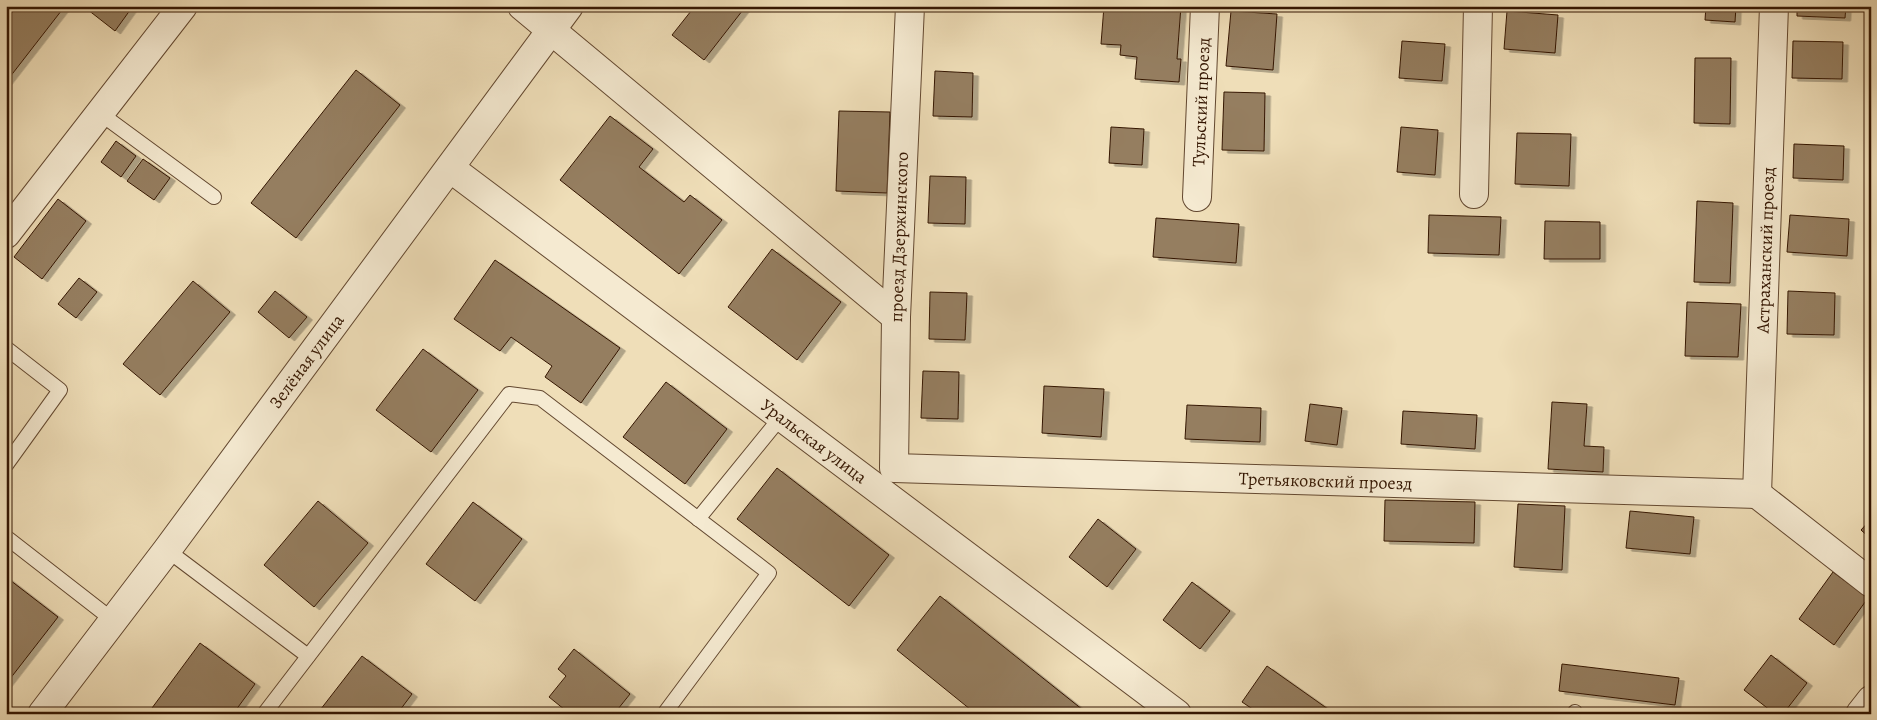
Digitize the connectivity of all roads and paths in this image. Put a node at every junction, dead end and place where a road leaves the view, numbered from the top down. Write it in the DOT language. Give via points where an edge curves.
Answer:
graph roads {
  1 [pos="184,6"];
  2 [pos="522,6"];
  3 [pos="569,6"];
  4 [pos="910,6"];
  5 [pos="1204,6"];
  6 [pos="1478,6"];
  7 [pos="1774,6"];
  8 [pos="551,29"];
  9 [pos="101,114"];
  10 [pos="450,168"];
  11 [pos="1474,194"];
  12 [pos="214,197"];
  13 [pos="1197,197"];
  14 [pos="6,234"];
  15 [pos="896,317"];
  16 [pos="6,348"];
  17 [pos="782,417"];
  18 [pos="6,465"];
  19 [pos="886,479"];
  20 [pos="1757,494"];
  21 [pos="698,519"];
  22 [pos="6,537"];
  23 [pos="167,550"];
  24 [pos="1871,583"];
  25 [pos="114,621"];
  26 [pos="308,656"];
  27 [pos="1871,700"];
  28 [pos="42,714"];
  29 [pos="264,714"];
  30 [pos="664,714"];
  31 [pos="1177,714"];
  32 [pos="1860,714"];
  1 -- 9 [label="street"];
  2 -- 8 [label="street"];
  3 -- 8 [label="street, Зелёная улица"];
  4 -- 15 [label="street, проезд Дзержинского"];
  5 -- 13 [label="street, Тульский проезд"];
  6 -- 11 [label="street"];
  7 -- 20 [label="street, Астраханский проезд"];
  8 -- 10 [label="street, Зелёная улица"];
  8 -- 15 [label="street"];
  9 -- 12 [label="lane"];
  9 -- 14 [label="street"];
  10 -- 17 [label="street, Уральская улица"];
  10 -- 23 [label="street, Зелёная улица"];
  15 -- 19 [label="street, проезд Дзержинского"];
  16 -- 18 [label="lane" via="60,390"];
  17 -- 19 [label="street, Уральская улица"];
  17 -- 21 [label="lane"];
  19 -- 20 [label="street, Третьяковский проезд"];
  19 -- 31 [label="street, Уральская улица"];
  20 -- 24 [label="street"];
  21 -- 26 [label="lane" via="540,398 509,394"];
  21 -- 30 [label="lane" via="769,572"];
  22 -- 25 [label="lane"];
  23 -- 25 [label="street, Зелёная улица"];
  23 -- 26 [label="lane"];
  25 -- 28 [label="street, Зелёная улица"];
  26 -- 29 [label="lane"];
  27 -- 32 [label="street"];
}
